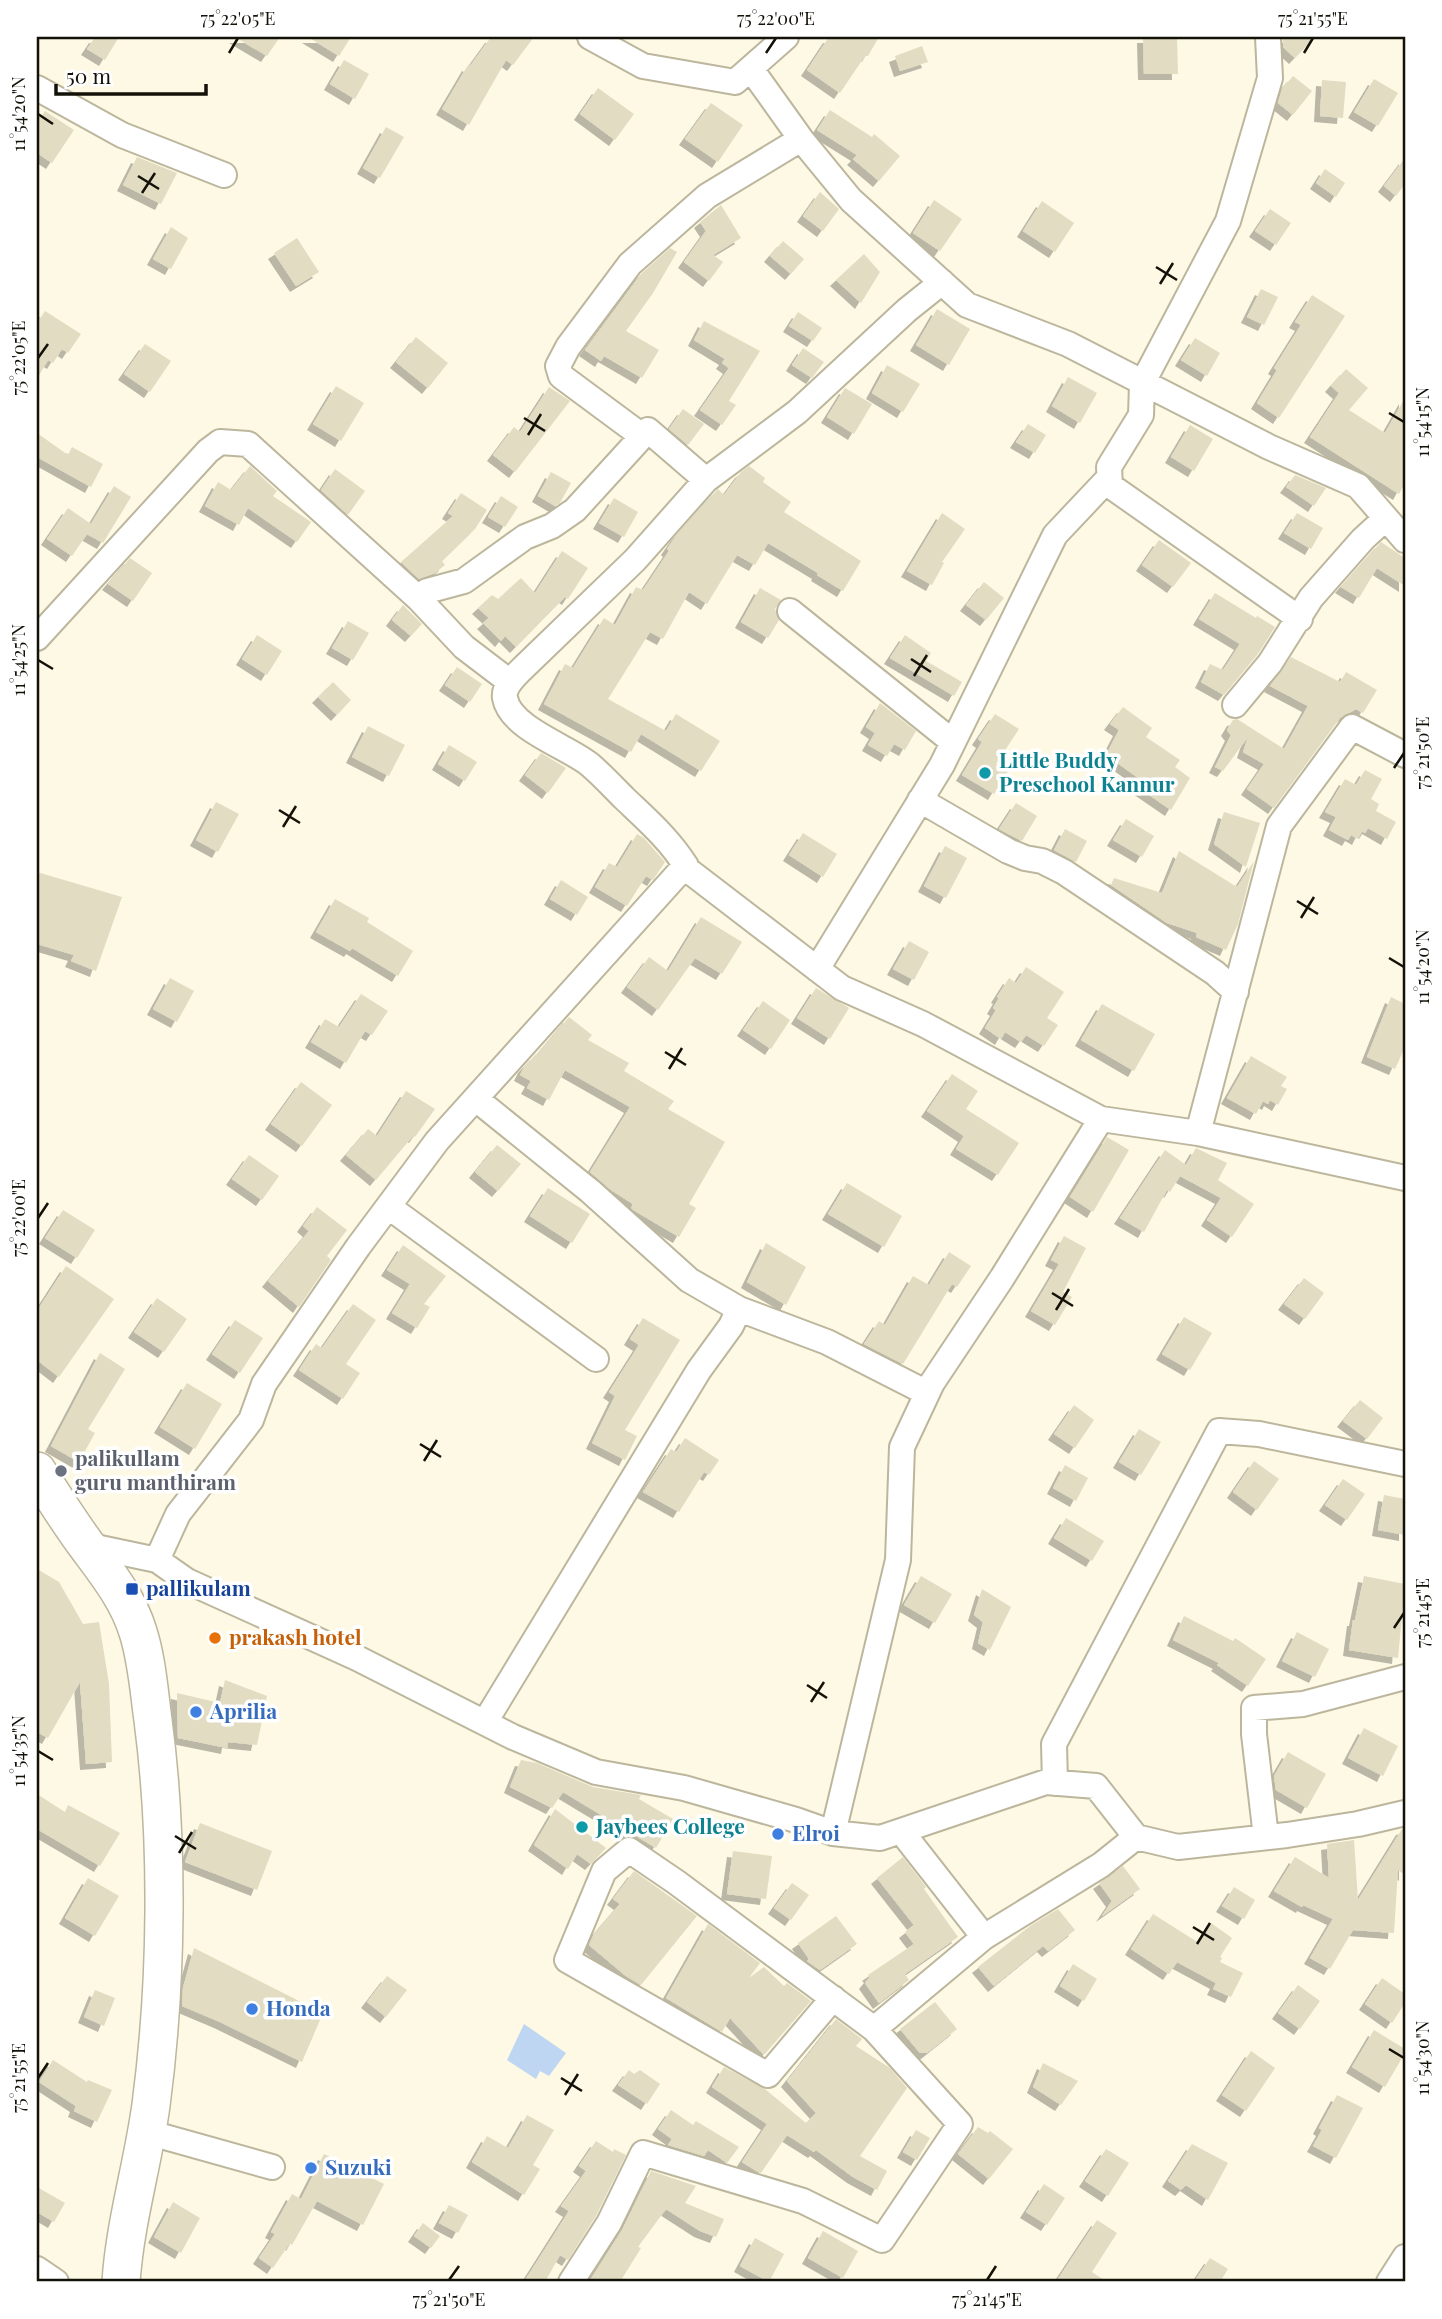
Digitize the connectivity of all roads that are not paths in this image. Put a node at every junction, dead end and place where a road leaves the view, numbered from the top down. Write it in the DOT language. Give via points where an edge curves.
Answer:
graph roads {
  1 [pos="590,37"];
  2 [pos="786,37"];
  3 [pos="1268,37"];
  4 [pos="751,69"];
  5 [pos="37,88"];
  6 [pos="802,139"];
  7 [pos="224,175"];
  8 [pos="942,282"];
  9 [pos="1142,384"];
  10 [pos="642,436"];
  11 [pos="706,480"];
  12 [pos="1110,486"];
  13 [pos="1397,522"];
  14 [pos="418,598"];
  15 [pos="790,611"];
  16 [pos="1300,619"];
  17 [pos="37,638"];
  18 [pos="510,682"];
  19 [pos="1235,705"];
  20 [pos="953,742"];
  21 [pos="1405,755"];
  22 [pos="920,800"];
  23 [pos="684,867"];
  24 [pos="817,969"];
  25 [pos="1236,992"];
  26 [pos="476,1099"];
  27 [pos="1101,1119"];
  28 [pos="1198,1133"];
  29 [pos="1405,1178"];
  30 [pos="389,1208"];
  31 [pos="739,1310"];
  32 [pos="596,1359"];
  33 [pos="927,1393"];
  34 [pos="1405,1464"];
  35 [pos="37,1471"];
  36 [pos="86,1545"];
  37 [pos="157,1560"];
  38 [pos="1405,1677"];
  39 [pos="485,1722"];
  40 [pos="1055,1783"];
  41 [pos="1405,1812"];
  42 [pos="901,1831"];
  43 [pos="833,1833"];
  44 [pos="1136,1837"];
  45 [pos="1266,1838"];
  46 [pos="984,1937"];
  47 [pos="833,1998"];
  48 [pos="874,2029"];
  49 [pos="147,2132"];
  50 [pos="272,2167"];
  51 [pos="1405,2257"];
  52 [pos="37,2269"];
  53 [pos="56,2282"];
  54 [pos="121,2282"];
  55 [pos="571,2282"];
  56 [pos="1389,2282"];
  1 -- 4 [label="street" via="643,66 735,82"];
  2 -- 4 [label="street"];
  3 -- 9 [label="street" via="1270,78 1228,221"];
  4 -- 6 [label="street"];
  5 -- 7 [label="street" via="122,135"];
  6 -- 8 [label="street" via="851,200"];
  6 -- 10 [label="street" via="707,196 630,264 568,347 558,366 561,376"];
  8 -- 9 [label="street" via="967,305 1068,344"];
  8 -- 11 [label="street" via="797,412"];
  9 -- 12 [label="street" via="1141,415 1109,467"];
  9 -- 13 [label="street" via="1358,486"];
  10 -- 11 [label="street" via="648,430"];
  10 -- 14 [label="street" via="575,510 525,537 464,581"];
  11 -- 18 [label="street" via="635,560"];
  12 -- 16 [label="street"];
  12 -- 20 [label="street" via="1104,482 1055,535"];
  13 -- 16 [label="street" via="1329,577"];
  14 -- 17 [label="street" via="248,444 220,442"];
  14 -- 18 [label="street" via="464,647"];
  15 -- 20 [label="street"];
  16 -- 19 [label="street"];
  18 -- 23 [label="street" via="505,692 510,710 537,733 588,763 672,845"];
  20 -- 22 [label="street"];
  21 -- 25 [label="street" via="1352,727 1279,826"];
  22 -- 24 [label="street"];
  22 -- 25 [label="street" via="1008,851 1064,872 1215,973"];
  23 -- 24 [label="street"];
  23 -- 26 [label="street"];
  24 -- 27 [label="street" via="842,988 923,1024"];
  25 -- 28 [label="street"];
  26 -- 30 [label="street" via="437,1140"];
  26 -- 31 [label="street" via="590,1191 689,1280"];
  27 -- 28 [label="street"];
  27 -- 33 [label="street"];
  28 -- 29 [label="street"];
  30 -- 32 [label="street"];
  30 -- 37 [label="street" via="264,1384 251,1420 178,1514"];
  31 -- 33 [label="street" via="827,1342"];
  31 -- 39 [label="street"];
  33 -- 43 [label="street" via="902,1447 898,1560"];
  34 -- 40 [label="street" via="1259,1434 1219,1431 1054,1744"];
  35 -- 36 [label="highway"];
  36 -- 37 [label="street"];
  36 -- 49 [label="highway" via="117,1585 138,1630 159,1764 162,1977"];
  37 -- 39 [label="street" via="187,1581"];
  38 -- 45 [label="street" via="1303,1704 1254,1708"];
  39 -- 43 [label="street" via="596,1772 684,1788"];
  40 -- 42 [label="street" via="1046,1782"];
  40 -- 44 [label="street" via="1096,1786"];
  41 -- 45 [label="street"];
  42 -- 43 [label="street" via="880,1838"];
  42 -- 46 [label="street"];
  44 -- 45 [label="street" via="1178,1847"];
  44 -- 46 [label="street" via="1101,1865"];
  46 -- 48 [label="street"];
  47 -- 47 [label="street" via="629,1850 604,1871 567,1960 768,2075"];
  47 -- 48 [label="street"];
  48 -- 55 [label="street" via="960,2124 882,2240 803,2201 643,2153 609,2223"];
  49 -- 50 [label="street"];
  49 -- 54 [label="highway"];
  51 -- 56 [label="street"];
  52 -- 53 [label="street"];
}
